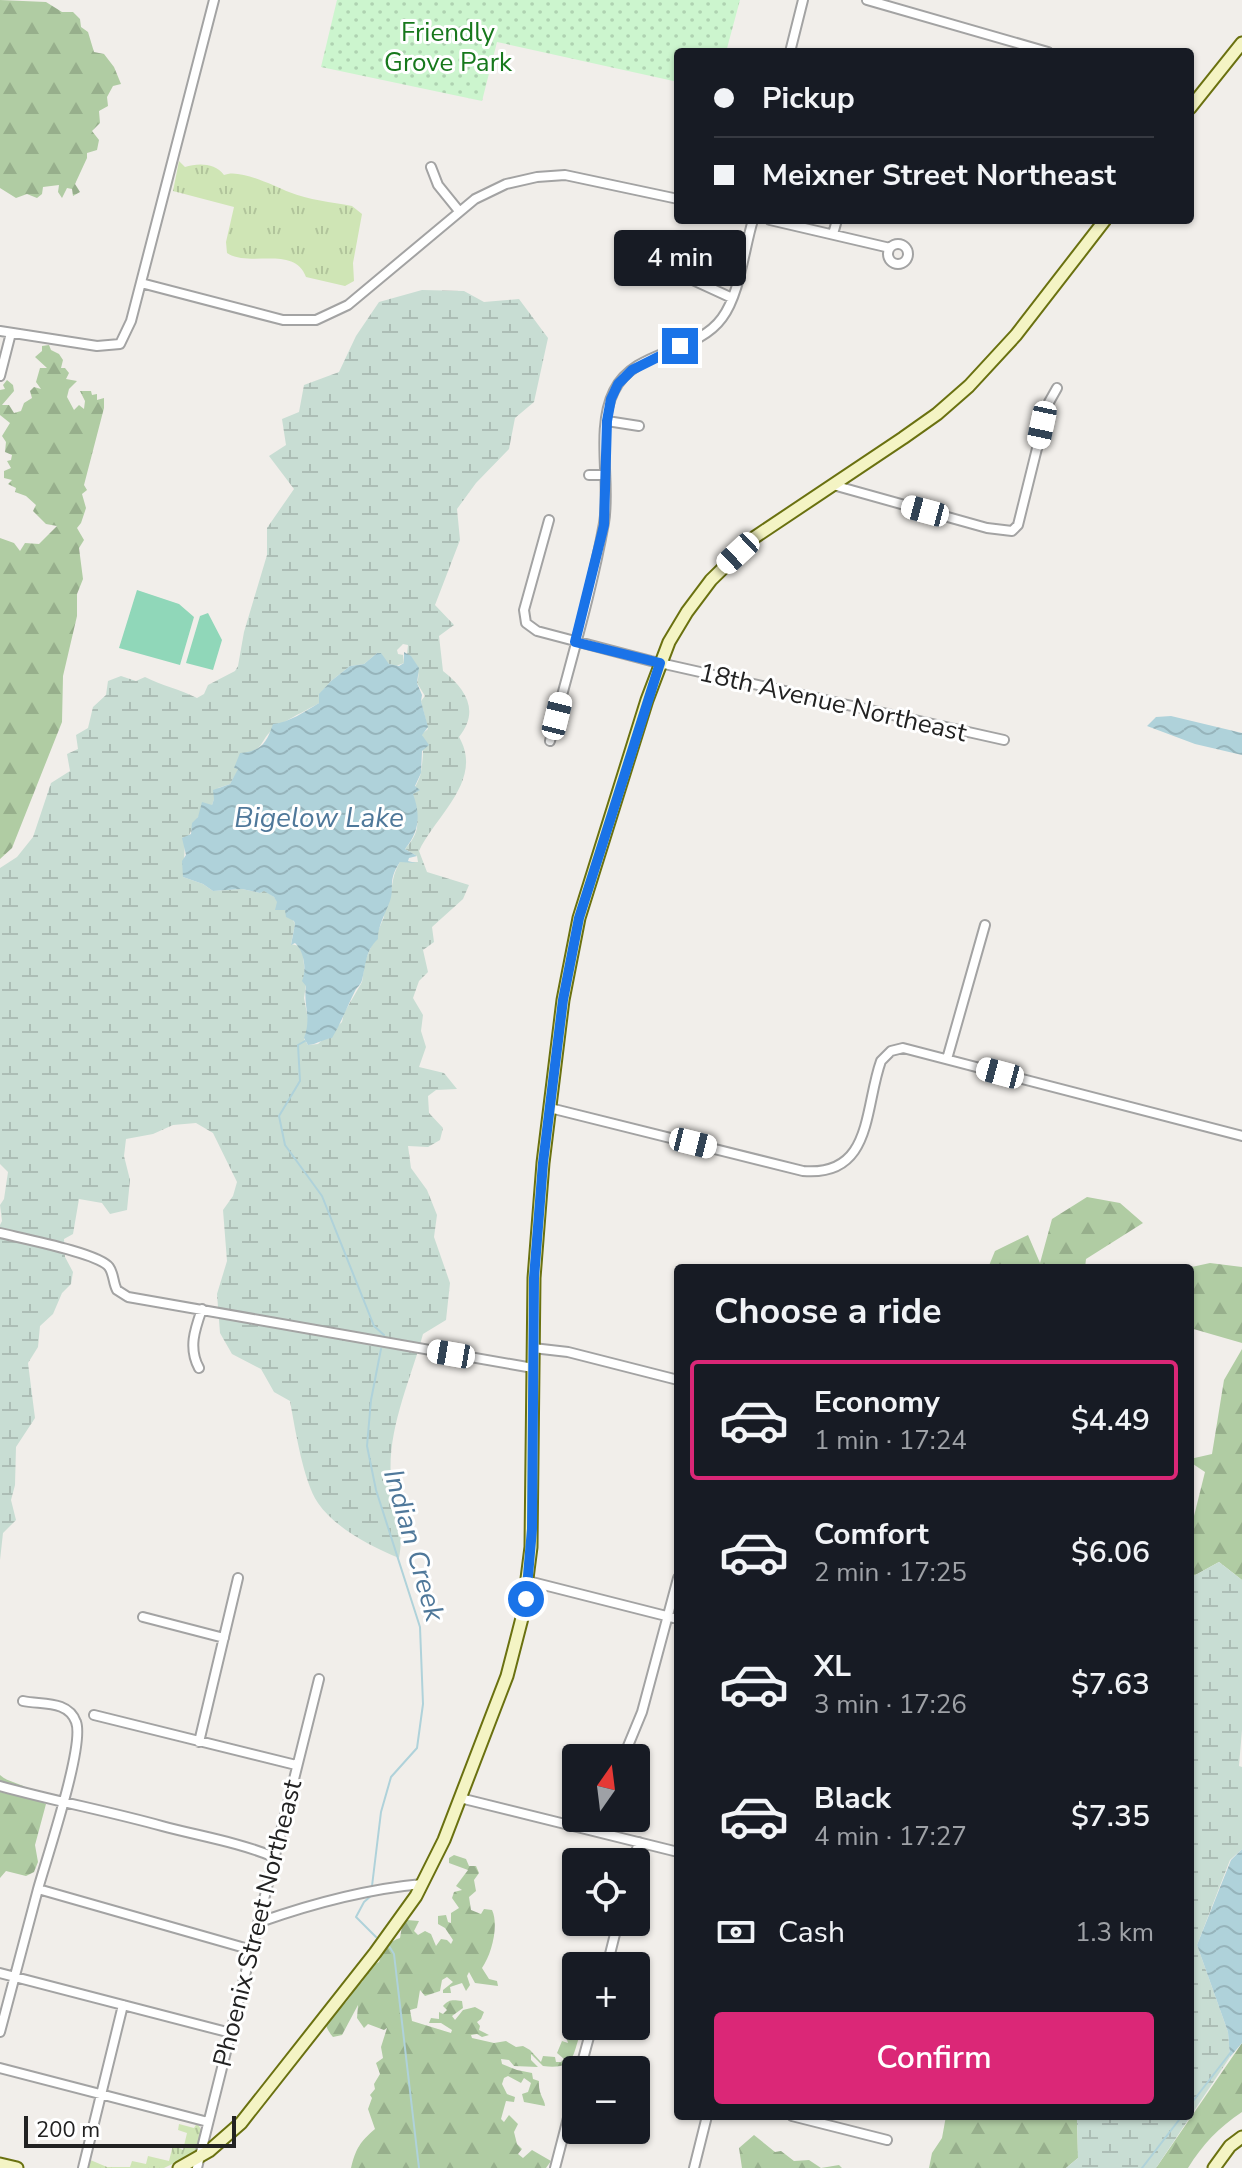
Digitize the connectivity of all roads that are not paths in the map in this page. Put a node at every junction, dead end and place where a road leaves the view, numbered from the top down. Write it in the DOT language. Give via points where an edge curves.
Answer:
graph roads {
  1 [pos="214,0"];
  2 [pos="803,0"];
  3 [pos="867,0"];
  4 [pos="1242,43"];
  5 [pos="791,48"];
  6 [pos="1034,48"];
  7 [pos="1194,103"];
  8 [pos="431,167"];
  9 [pos="674,198"];
  10 [pos="459,211"];
  11 [pos="752,224"];
  12 [pos="788,224"];
  13 [pos="836,224"];
  14 [pos="1102,224"];
  15 [pos="833,234"];
  16 [pos="890,248"];
  17 [pos="671,261"];
  18 [pos="141,283"];
  19 [pos="732,298"];
  20 [pos="0,331"];
  21 [pos="11,333"];
  22 [pos="0,376"];
  23 [pos="1057,388"];
  24 [pos="607,421"];
  25 [pos="639,426"];
  26 [pos="589,475"];
  27 [pos="605,475"];
  28 [pos="833,485"];
  29 [pos="549,520"];
  30 [pos="575,642"];
  31 [pos="660,663"];
  32 [pos="1004,740"];
  33 [pos="550,741"];
  34 [pos="985,925"];
  35 [pos="947,1059"];
  36 [pos="550,1108"];
  37 [pos="1242,1136"];
  38 [pos="0,1233"];
  39 [pos="202,1309"];
  40 [pos="533,1348"];
  41 [pos="199,1368"];
  42 [pos="533,1368"];
  43 [pos="674,1379"];
  44 [pos="238,1578"];
  45 [pos="528,1581"];
  46 [pos="674,1592"];
  47 [pos="667,1616"];
  48 [pos="143,1617"];
  49 [pos="674,1618"];
  50 [pos="224,1638"];
  51 [pos="319,1679"];
  52 [pos="23,1701"];
  53 [pos="94,1715"];
  54 [pos="199,1742"];
  55 [pos="629,1744"];
  56 [pos="296,1765"];
  57 [pos="0,1786"];
  58 [pos="460,1798"];
  59 [pos="63,1804"];
  60 [pos="562,1822"];
  61 [pos="605,1832"];
  62 [pos="639,1842"];
  63 [pos="637,1848"];
  64 [pos="674,1851"];
  65 [pos="274,1857"];
  66 [pos="422,1884"];
  67 [pos="38,1889"];
  68 [pos="260,1922"];
  69 [pos="252,1950"];
  70 [pos="0,1973"];
  71 [pos="14,1976"];
  72 [pos="123,2005"];
  73 [pos="0,2032"];
  74 [pos="231,2033"];
  75 [pos="0,2068"];
  76 [pos="100,2093"];
  77 [pos="706,2120"];
  78 [pos="808,2120"];
  79 [pos="208,2122"];
  80 [pos="1242,2137"];
  81 [pos="887,2140"];
  82 [pos="562,2141"];
  83 [pos="199,2163"];
  84 [pos="0,2164"];
  85 [pos="17,2168"];
  86 [pos="83,2168"];
  87 [pos="179,2168"];
  88 [pos="555,2168"];
  89 [pos="694,2168"];
  90 [pos="1214,2168"];
  1 -- 18 [label="street"];
  2 -- 5 [label="street"];
  3 -- 6 [label="street"];
  4 -- 7 [label="street"];
  8 -- 10 [label="street"];
  9 -- 10 [label="street" via="551,175 506,184"];
  10 -- 18 [label="street" via="348,305 316,320 283,320"];
  11 -- 19 [label="street"];
  12 -- 15 [label="street"];
  13 -- 15 [label="street"];
  14 -- 28 [label="street" via="977,378 937,414"];
  15 -- 16 [label="street"];
  17 -- 19 [label="street" via="682,275"];
  18 -- 21 [label="street" via="120,344 97,346"];
  19 -- 24 [label="street" via="709,332 624,376 611,399"];
  20 -- 21 [label="street"];
  21 -- 22 [label="street"];
  23 -- 28 [label="street" via="1012,531"];
  24 -- 25 [label="street"];
  24 -- 27 [label="street"];
  26 -- 27 [label="street"];
  27 -- 30 [label="street" via="604,525"];
  28 -- 31 [label="street" via="755,537 726,564 687,612"];
  29 -- 30 [label="street, 18th Avenue Northeast" via="526,602 526,623"];
  30 -- 31 [label="street, 18th Avenue Northeast"];
  30 -- 33 [label="street"];
  31 -- 32 [label="street, 18th Avenue Northeast"];
  31 -- 36 [label="street" via="579,918"];
  34 -- 35 [label="street"];
  35 -- 36 [label="street" via="903,1048 888,1053 879,1067 857,1149 840,1166 819,1172"];
  35 -- 37 [label="street"];
  36 -- 40 [label="street"];
  38 -- 39 [label="street" via="104,1262 117,1290 128,1297"];
  39 -- 41 [label="street" via="192,1345"];
  39 -- 42 [label="street"];
  40 -- 42 [label="street"];
  40 -- 43 [label="street"];
  42 -- 45 [label="street"];
  44 -- 50 [label="street"];
  45 -- 47 [label="street"];
  45 -- 58 [label="street" via="507,1676"];
  46 -- 47 [label="street"];
  47 -- 49 [label="street"];
  47 -- 55 [label="street"];
  48 -- 50 [label="street"];
  50 -- 54 [label="street"];
  51 -- 56 [label="street, Phoenix Street Northeast"];
  52 -- 59 [label="street" via="65,1708 76,1721"];
  53 -- 54 [label="street"];
  54 -- 56 [label="street"];
  56 -- 65 [label="street, Phoenix Street Northeast"];
  57 -- 59 [label="street"];
  58 -- 60 [label="street"];
  58 -- 66 [label="street"];
  59 -- 65 [label="street" via="125,1815"];
  59 -- 67 [label="street"];
  61 -- 62 [label="street"];
  62 -- 63 [label="street"];
  62 -- 64 [label="street"];
  65 -- 68 [label="street, Phoenix Street Northeast"];
  66 -- 68 [label="street" via="379,1889"];
  66 -- 83 [label="street" via="375,1953 245,2118"];
  67 -- 69 [label="street"];
  67 -- 71 [label="street"];
  68 -- 69 [label="street, Phoenix Street Northeast"];
  69 -- 74 [label="street, Phoenix Street Northeast"];
  70 -- 71 [label="street"];
  71 -- 72 [label="street"];
  71 -- 73 [label="street"];
  72 -- 74 [label="street"];
  72 -- 76 [label="street"];
  74 -- 79 [label="street, Phoenix Street Northeast"];
  75 -- 76 [label="street"];
  76 -- 79 [label="street"];
  76 -- 86 [label="street"];
  77 -- 89 [label="street"];
  78 -- 81 [label="street"];
  79 -- 83 [label="street, Phoenix Street Northeast"];
  80 -- 90 [label="street"];
  82 -- 88 [label="street"];
  83 -- 87 [label="street"];
  84 -- 85 [label="street"];
}
